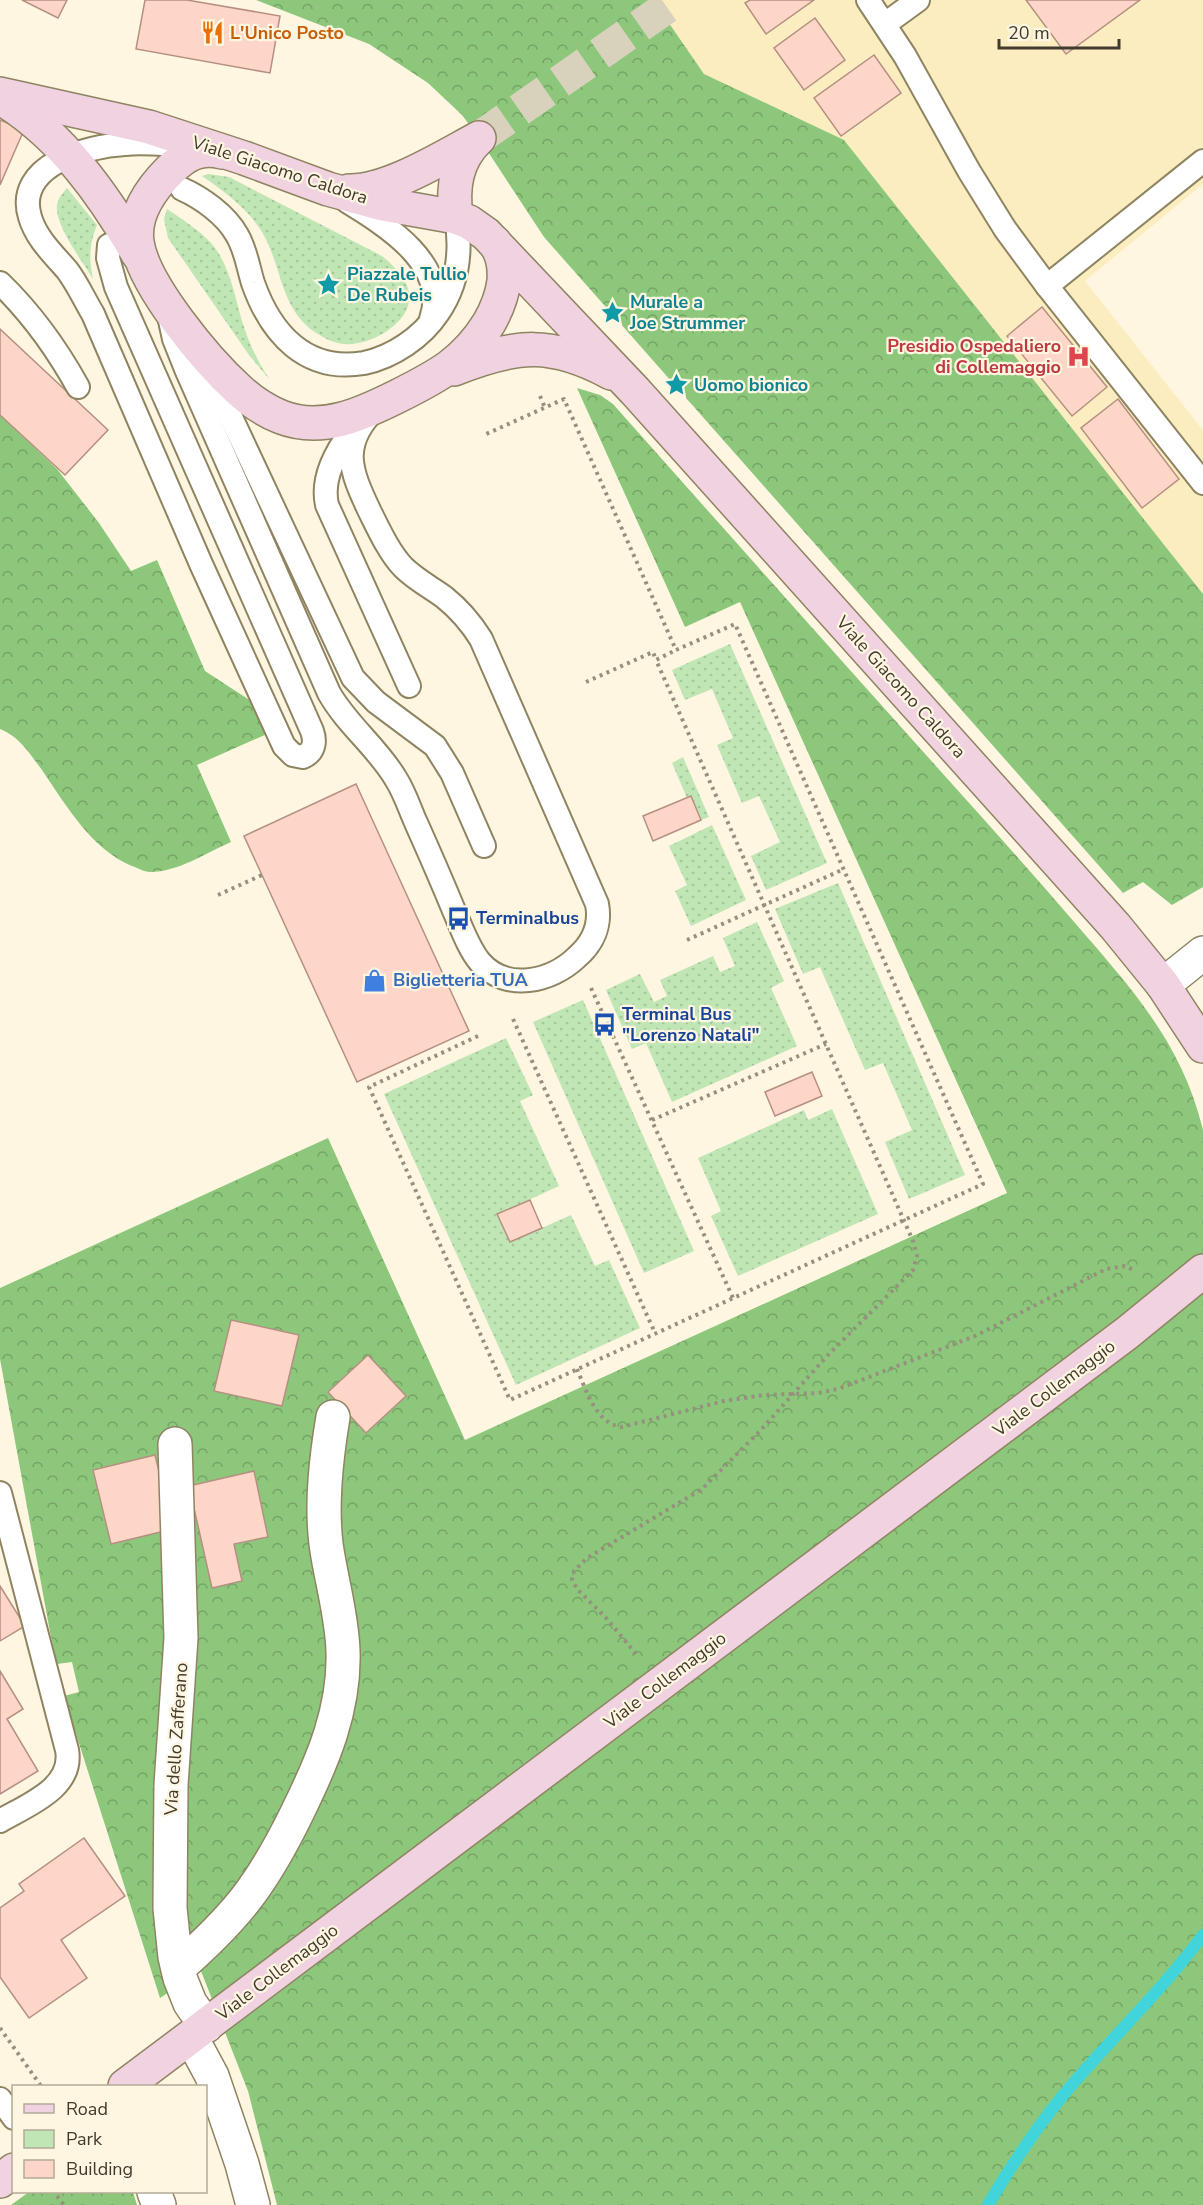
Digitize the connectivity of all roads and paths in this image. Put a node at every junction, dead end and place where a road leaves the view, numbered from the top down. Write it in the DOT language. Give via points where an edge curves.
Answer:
graph roads {
  1 [pos="868,0"];
  2 [pos="918,0"];
  3 [pos="885,24"];
  4 [pos="0,96"];
  5 [pos="225,152"];
  6 [pos="70,157"];
  7 [pos="1203,161"];
  8 [pos="182,189"];
  9 [pos="328,189"];
  10 [pos="456,217"];
  11 [pos="493,241"];
  12 [pos="109,245"];
  13 [pos="141,260"];
  14 [pos="0,282"];
  15 [pos="1047,286"];
  16 [pos="168,305"];
  17 [pos="426,329"];
  18 [pos="196,343"];
  19 [pos="436,377"];
  20 [pos="78,387"];
  21 [pos="635,391"];
  22 [pos="540,396"];
  23 [pos="377,407"];
  24 [pos="545,408"];
  25 [pos="484,435"];
  26 [pos="1203,483"];
  27 [pos="676,650"];
  28 [pos="656,660"];
  29 [pos="586,682"];
  30 [pos="409,686"];
  31 [pos="484,846"];
  32 [pos="844,869"];
  33 [pos="262,875"];
  34 [pos="218,895"];
  35 [pos="765,905"];
  36 [pos="687,940"];
  37 [pos="1203,953"];
  38 [pos="590,985"];
  39 [pos="1163,985"];
  40 [pos="513,1019"];
  41 [pos="478,1036"];
  42 [pos="826,1044"];
  43 [pos="1203,1046"];
  44 [pos="651,1120"];
  45 [pos="903,1220"];
  46 [pos="1136,1271"];
  47 [pos="1203,1271"];
  48 [pos="733,1298"];
  49 [pos="655,1334"];
  50 [pos="577,1369"];
  51 [pos="793,1394"];
  52 [pos="333,1417"];
  53 [pos="175,1444"];
  54 [pos="0,1493"];
  55 [pos="0,1544"];
  56 [pos="26,1587"];
  57 [pos="636,1654"];
  58 [pos="0,1821"];
  59 [pos="178,1968"];
  60 [pos="0,2028"];
  61 [pos="198,2031"];
  62 [pos="40,2085"];
  63 [pos="126,2085"];
  64 [pos="0,2099"];
  65 [pos="12,2115"];
  66 [pos="12,2172"];
  67 [pos="0,2181"];
  68 [pos="57,2196"];
  69 [pos="63,2205"];
  70 [pos="253,2205"];
  1 -- 3 [label="lane"];
  2 -- 3 [label="lane"];
  3 -- 15 [label="lane" via="969,171"];
  4 -- 5 [label="main road, Viale Giacomo Caldora" via="149,127"];
  4 -- 6 [label="main road, Viale Giacomo Caldora"];
  5 -- 6 [label="lane" via="189,145 137,143"];
  5 -- 9 [label="main road, Viale Giacomo Caldora"];
  5 -- 13 [label="main road" via="205,149 191,153 158,182 138,220 136,241"];
  6 -- 12 [label="lane" via="49,165 36,179 29,194 30,219 93,314 280,736 289,752 303,757 312,749 314,735 116,287 108,258"];
  6 -- 13 [label="main road, Viale Giacomo Caldora" via="108,206"];
  7 -- 15 [label="lane"];
  8 -- 17 [label="lane" via="212,208 234,230 271,320 289,342 314,359 338,365 370,361 401,347"];
  9 -- 10 [label="main road, Viale Giacomo Caldora"];
  9 -- 10 [label="main road" via="359,191 379,186 479,138 458,168"];
  9 -- 17 [label="lane" via="379,222 417,256 429,275 434,296 435,307"];
  10 -- 11 [label="main road, Viale Giacomo Caldora" via="476,226"];
  10 -- 17 [label="lane" via="457,269 447,297"];
  11 -- 19 [label="main road" via="503,268 497,307 470,350"];
  11 -- 21 [label="main road, Viale Giacomo Caldora"];
  13 -- 16 [label="main road"];
  14 -- 20 [label="lane" via="47,338"];
  15 -- 26 [label="lane"];
  16 -- 18 [label="main road"];
  16 -- 23 [label="lane" via="174,339 186,369 329,693 396,779 479,960 500,977 518,982 536,979 571,963 584,951 598,924 597,904 481,639 453,605 402,565 377,527 355,479 355,441 364,420"];
  18 -- 23 [label="main road" via="239,390 283,417 300,422 337,421"];
  18 -- 31 [label="lane" via="353,678 376,702 435,746 452,773"];
  19 -- 21 [label="main road, Viale Giacomo Caldora" via="493,356 525,349 545,350 585,360 615,375"];
  19 -- 23 [label="main road"];
  21 -- 39 [label="main road, Viale Giacomo Caldora" via="1107,917"];
  22 -- 24 [label="path"];
  23 -- 30 [label="lane" via="360,421 336,454 327,480 326,499"];
  24 -- 25 [label="path"];
  24 -- 27 [label="path" via="564,399"];
  27 -- 28 [label="path"];
  27 -- 32 [label="path" via="735,624"];
  28 -- 29 [label="path" via="652,652"];
  28 -- 35 [label="path"];
  32 -- 35 [label="path"];
  32 -- 45 [label="path" via="982,1184"];
  33 -- 34 [label="path"];
  35 -- 36 [label="path"];
  35 -- 42 [label="path"];
  37 -- 39 [label="street"];
  38 -- 44 [label="path"];
  39 -- 43 [label="main road"];
  40 -- 49 [label="path"];
  41 -- 50 [label="path" via="369,1087 510,1400"];
  42 -- 44 [label="path"];
  42 -- 45 [label="path"];
  44 -- 48 [label="path"];
  45 -- 48 [label="path"];
  45 -- 51 [label="path" via="917,1256 913,1270"];
  46 -- 51 [label="path" via="1125,1266 1106,1269 975,1336 838,1389"];
  47 -- 61 [label="main road, Viale Collemaggio" via="1118,1341"];
  48 -- 49 [label="path"];
  49 -- 50 [label="path"];
  50 -- 51 [label="path" via="600,1414 617,1426 724,1401"];
  51 -- 57 [label="path" via="702,1489 587,1558 574,1571 572,1580 578,1590"];
  52 -- 59 [label="street" via="324,1507 343,1649 338,1714 315,1775 266,1870 234,1913"];
  53 -- 59 [label="street, Via dello Zafferano" via="182,1638 171,1785 170,1908"];
  54 -- 56 [label="lane"];
  55 -- 56 [label="lane"];
  56 -- 58 [label="lane" via="68,1765 54,1788"];
  59 -- 61 [label="street, Via dello Zafferano"];
  60 -- 62 [label="path"];
  61 -- 63 [label="main road, Viale Collemaggio"];
  61 -- 70 [label="street, Via dello Zafferano"];
  64 -- 65 [label="lane"];
  66 -- 67 [label="main road"];
  68 -- 69 [label="path"];
}
